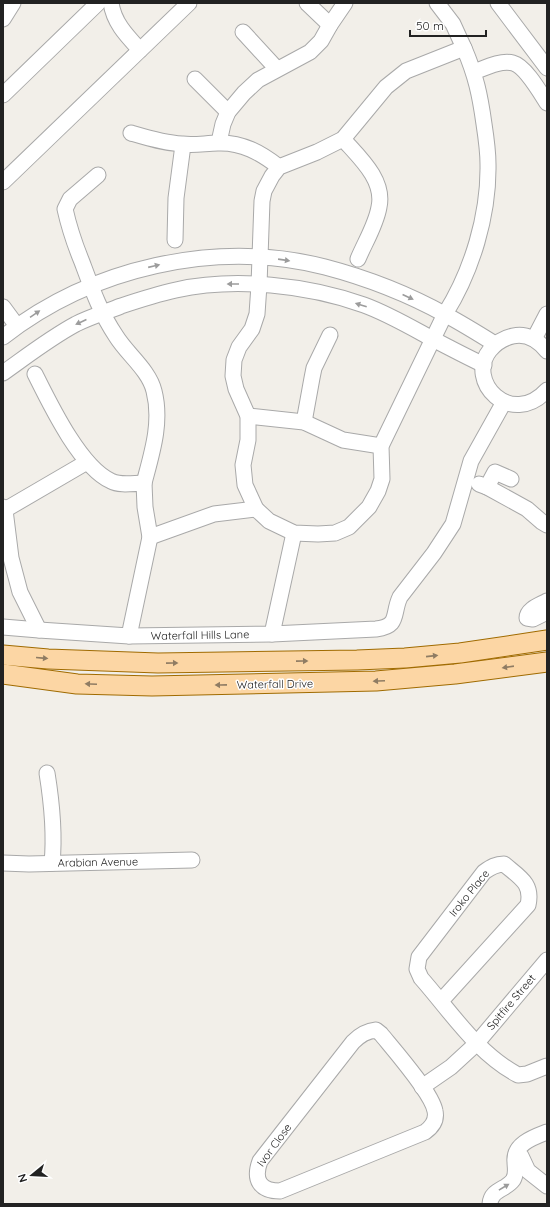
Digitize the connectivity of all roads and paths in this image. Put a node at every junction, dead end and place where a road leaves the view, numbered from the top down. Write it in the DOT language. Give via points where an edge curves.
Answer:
graph roads {
  1 [pos="13,3"];
  2 [pos="98,3"];
  3 [pos="111,3"];
  4 [pos="189,3"];
  5 [pos="307,3"];
  6 [pos="345,3"];
  7 [pos="438,3"];
  8 [pos="498,3"];
  9 [pos="3,19"];
  10 [pos="330,25"];
  11 [pos="244,32"];
  12 [pos="464,48"];
  13 [pos="140,50"];
  14 [pos="547,68"];
  15 [pos="278,69"];
  16 [pos="474,72"];
  17 [pos="195,79"];
  18 [pos="3,95"];
  19 [pos="547,103"];
  20 [pos="228,112"];
  21 [pos="131,133"];
  22 [pos="343,140"];
  23 [pos="219,142"];
  24 [pos="182,145"];
  25 [pos="279,167"];
  26 [pos="5,175"];
  27 [pos="98,175"];
  28 [pos="175,240"];
  29 [pos="261,257"];
  30 [pos="358,259"];
  31 [pos="259,285"];
  32 [pos="91,286"];
  33 [pos="3,306"];
  34 [pos="102,313"];
  35 [pos="445,314"];
  36 [pos="547,314"];
  37 [pos="17,326"];
  38 [pos="330,335"];
  39 [pos="3,337"];
  40 [pos="534,339"];
  41 [pos="434,340"];
  42 [pos="495,344"];
  43 [pos="547,351"];
  44 [pos="484,365"];
  45 [pos="3,373"];
  46 [pos="35,374"];
  47 [pos="547,390"];
  48 [pos="504,402"];
  49 [pos="248,416"];
  50 [pos="304,422"];
  51 [pos="381,446"];
  52 [pos="471,461"];
  53 [pos="87,462"];
  54 [pos="495,472"];
  55 [pos="511,479"];
  56 [pos="466,480"];
  57 [pos="144,483"];
  58 [pos="487,487"];
  59 [pos="256,509"];
  60 [pos="4,510"];
  61 [pos="547,525"];
  62 [pos="294,533"];
  63 [pos="150,537"];
  64 [pos="547,601"];
  65 [pos="547,612"];
  66 [pos="3,626"];
  67 [pos="39,630"];
  68 [pos="272,634"];
  69 [pos="129,636"];
  70 [pos="547,640"];
  71 [pos="3,655"];
  72 [pos="547,662"];
  73 [pos="3,674"];
  74 [pos="47,773"];
  75 [pos="192,860"];
  76 [pos="3,863"];
  77 [pos="52,863"];
  78 [pos="547,960"];
  79 [pos="441,1000"];
  80 [pos="476,1044"];
  81 [pos="547,1066"];
  82 [pos="422,1086"];
  83 [pos="547,1132"];
  84 [pos="517,1152"];
  85 [pos="547,1186"];
  86 [pos="490,1204"];
  1 -- 9 [label="street"];
  2 -- 18 [label="street"];
  3 -- 13 [label="street" via="121,30"];
  4 -- 13 [label="street"];
  5 -- 10 [label="street"];
  6 -- 10 [label="street"];
  7 -- 12 [label="street" via="453,24"];
  8 -- 14 [label="street"];
  10 -- 15 [label="street" via="322,41 310,52"];
  11 -- 15 [label="street"];
  12 -- 16 [label="street"];
  12 -- 22 [label="street" via="406,71 386,87"];
  13 -- 26 [label="street"];
  15 -- 20 [label="street" via="258,80"];
  16 -- 19 [label="street" via="506,62 514,63 522,68"];
  16 -- 35 [label="street" via="486,139 486,194 474,252 455,299"];
  17 -- 20 [label="street"];
  20 -- 23 [label="street"];
  21 -- 24 [label="street"];
  22 -- 25 [label="street"];
  22 -- 30 [label="street" via="373,175 380,194 378,214"];
  23 -- 24 [label="street"];
  23 -- 25 [label="street" via="254,150"];
  24 -- 28 [label="street" via="176,198"];
  25 -- 29 [label="street" via="264,191 262,201"];
  27 -- 32 [label="street" via="70,199 65,210"];
  29 -- 31 [label="street"];
  32 -- 29 [label="street, one-way" via="167,263"];
  29 -- 35 [label="street, one-way" via="324,267 358,277"];
  31 -- 34 [label="street, one-way" via="232,284 177,290"];
  41 -- 31 [label="street, one-way" via="365,306 326,294 290,287"];
  31 -- 49 [label="street" via="255,323 234,360 233,376 236,389"];
  32 -- 34 [label="street"];
  37 -- 32 [label="street, one-way" via="42,310"];
  33 -- 37 [label="street"];
  34 -- 45 [label="street, one-way" via="58,335"];
  34 -- 57 [label="street" via="122,346 140,366 154,389 157,429"];
  35 -- 41 [label="street"];
  35 -- 42 [label="street"];
  36 -- 40 [label="street"];
  37 -- 39 [label="street"];
  38 -- 50 [label="street" via="314,368"];
  40 -- 42 [label="street" via="518,335"];
  40 -- 43 [label="street"];
  41 -- 44 [label="street"];
  41 -- 51 [label="street"];
  42 -- 44 [label="street" via="487,354"];
  44 -- 48 [label="street" via="486,383 490,391"];
  46 -- 53 [label="street" via="57,418"];
  47 -- 48 [label="street" via="540,398 528,404 516,406"];
  48 -- 52 [label="street, Waterfall Hills Lane"];
  49 -- 50 [label="street"];
  49 -- 59 [label="street" via="248,440 243,465 245,485"];
  50 -- 51 [label="street" via="342,440"];
  51 -- 62 [label="street" via="382,479 369,507 357,520 349,527 335,532"];
  52 -- 54 [label="street"];
  52 -- 56 [label="street, Waterfall Hills Lane"];
  53 -- 57 [label="street" via="115,483"];
  53 -- 60 [label="street"];
  54 -- 55 [label="street"];
  54 -- 58 [label="street"];
  56 -- 58 [label="street"];
  56 -- 68 [label="street, Waterfall Hills Lane" via="453,524 442,543 400,597 395,619 391,624 376,629"];
  57 -- 63 [label="street"];
  58 -- 61 [label="street" via="527,509"];
  59 -- 62 [label="street" via="280,527"];
  59 -- 63 [label="street" via="214,514"];
  60 -- 67 [label="street" via="11,558 20,592"];
  62 -- 68 [label="street"];
  63 -- 69 [label="street"];
  64 -- 65 [label="street" via="529,612 527,618 536,618"];
  66 -- 67 [label="street, Waterfall Hills Lane"];
  67 -- 69 [label="street, Waterfall Hills Lane"];
  68 -- 69 [label="street, Waterfall Hills Lane"];
  71 -- 70 [label="main road, Waterfall Drive, one-way" via="158,663 357,660 452,654"];
  72 -- 73 [label="main road, Waterfall Drive, one-way" via="376,682 152,686 77,684"];
  74 -- 77 [label="street" via="53,809"];
  75 -- 77 [label="street, Arabian Avenue"];
  76 -- 77 [label="street, Arabian Avenue"];
  78 -- 80 [label="street, Spitfire Street"];
  79 -- 79 [label="street, Iroko Place" via="419,974 419,958 484,872 497,864 504,864 527,884 530,898 528,905"];
  79 -- 80 [label="street, Iroko Place"];
  80 -- 81 [label="street, Iroko Place" via="518,1075"];
  80 -- 82 [label="street" via="451,1066"];
  82 -- 82 [label="street, Ivor Close" via="381,1034 376,1030 361,1035 260,1161 256,1170 263,1188 280,1191 425,1132 435,1119 435,1111"];
  83 -- 84 [label="street" via="526,1141"];
  84 -- 85 [label="street" via="528,1171"];
  86 -- 84 [label="street, one-way" via="492,1196 513,1179 514,1157"];
}
